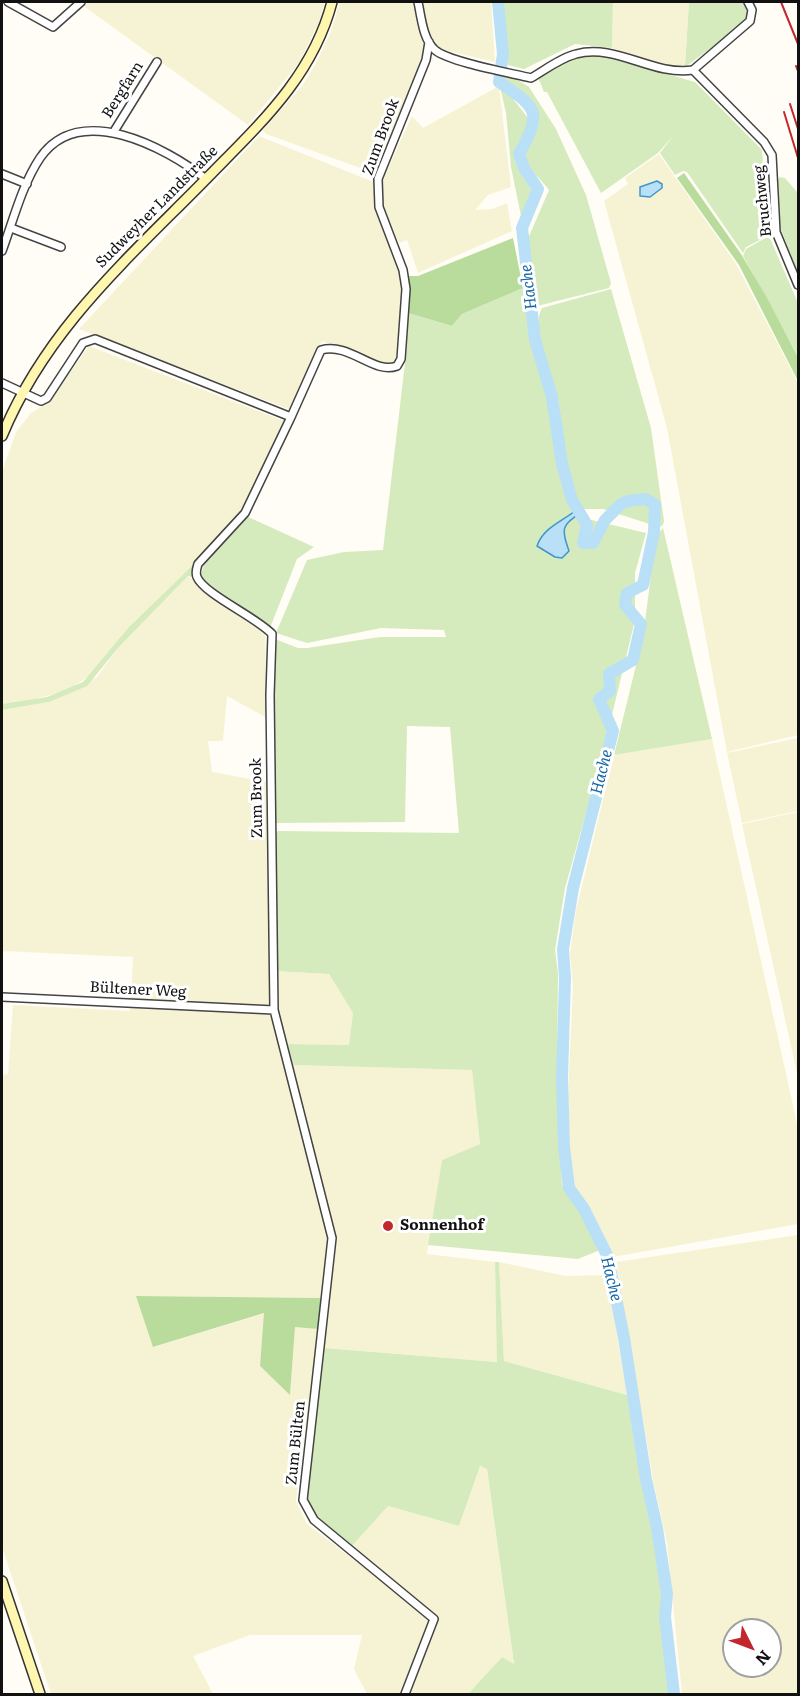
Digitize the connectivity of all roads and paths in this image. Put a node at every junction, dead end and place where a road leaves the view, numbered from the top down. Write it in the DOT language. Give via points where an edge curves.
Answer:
graph roads {
  1 [pos="8,2"];
  2 [pos="81,2"];
  3 [pos="332,2"];
  4 [pos="418,2"];
  5 [pos="748,2"];
  6 [pos="429,42"];
  7 [pos="157,62"];
  8 [pos="693,70"];
  9 [pos="113,133"];
  10 [pos="2,174"];
  11 [pos="206,179"];
  12 [pos="27,184"];
  13 [pos="11,228"];
  14 [pos="61,248"];
  15 [pos="2,251"];
  16 [pos="798,285"];
  17 [pos="2,383"];
  18 [pos="20,394"];
  19 [pos="291,417"];
  20 [pos="2,436"];
  21 [pos="2,998"];
  22 [pos="274,1010"];
  23 [pos="332,1238"];
  24 [pos="2,1581"];
  25 [pos="40,1695"];
  26 [pos="405,1695"];
  1 -- 2 [label="street" via="52,27"];
  3 -- 11 [label="main road, Sudweyher Landstraße" via="316,47 296,81"];
  4 -- 6 [label="street"];
  5 -- 8 [label="street" via="752,10 750,21"];
  6 -- 8 [label="street" via="444,55 531,78 573,54 592,51 671,72"];
  6 -- 19 [label="street, Zum Brook" via="426,60 378,179 379,207 403,270 406,290 401,359 397,366 382,367 334,347 321,350"];
  7 -- 9 [label="street, Bergfarn"];
  8 -- 16 [label="street, Bruchweg" via="772,155 776,232"];
  9 -- 11 [label="street" via="178,158"];
  9 -- 12 [label="street" via="92,129 57,141 39,160"];
  10 -- 12 [label="street"];
  11 -- 18 [label="main road, Sudweyher Landstraße" via="84,304 39,361"];
  12 -- 13 [label="street"];
  13 -- 14 [label="street"];
  13 -- 15 [label="street"];
  17 -- 18 [label="street"];
  18 -- 19 [label="street" via="41,401 47,398 82,343 95,339"];
  18 -- 20 [label="main road, Sudweyher Landstraße"];
  19 -- 22 [label="street, Zum Brook" via="244,513 198,564 196,572 197,579 207,588 272,634"];
  21 -- 22 [label="street, Bültener Weg"];
  22 -- 23 [label="street, Zum Brook"];
  23 -- 26 [label="street, Zum Bülten" via="303,1500 314,1520 434,1619"];
  24 -- 25 [label="main road"];
}
